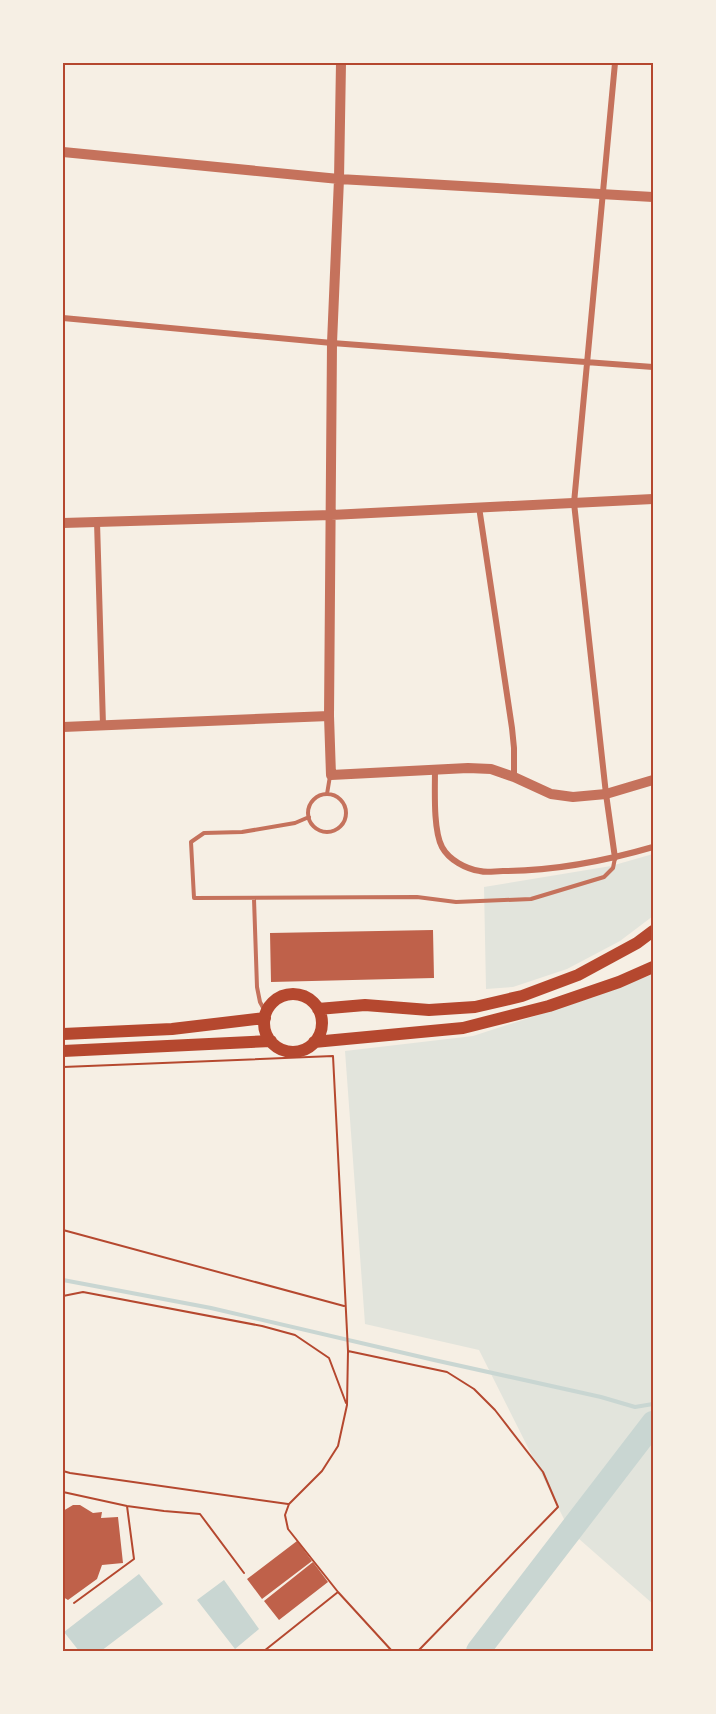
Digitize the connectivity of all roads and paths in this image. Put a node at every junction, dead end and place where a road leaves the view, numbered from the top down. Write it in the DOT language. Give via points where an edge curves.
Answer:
graph roads {
  1 [pos="341,63"];
  2 [pos="615,63"];
  3 [pos="63,152"];
  4 [pos="339,178"];
  5 [pos="603,194"];
  6 [pos="653,197"];
  7 [pos="63,318"];
  8 [pos="332,343"];
  9 [pos="588,362"];
  10 [pos="653,367"];
  11 [pos="653,499"];
  12 [pos="574,503"];
  13 [pos="479,507"];
  14 [pos="331,515"];
  15 [pos="97,522"];
  16 [pos="63,523"];
  17 [pos="329,716"];
  18 [pos="103,725"];
  19 [pos="63,727"];
  20 [pos="435,770"];
  21 [pos="331,775"];
  22 [pos="514,777"];
  23 [pos="653,780"];
  24 [pos="606,794"];
  25 [pos="327,795"];
  26 [pos="309,817"];
  27 [pos="653,847"];
  28 [pos="615,858"];
  29 [pos="254,898"];
  30 [pos="653,931"];
  31 [pos="653,967"];
  32 [pos="318,1009"];
  33 [pos="265,1016"];
  34 [pos="63,1034"];
  35 [pos="271,1041"];
  36 [pos="314,1042"];
  37 [pos="63,1051"];
  38 [pos="63,1067"];
  39 [pos="63,1230"];
  40 [pos="63,1296"];
  41 [pos="345,1306"];
  42 [pos="348,1351"];
  43 [pos="347,1405"];
  44 [pos="63,1471"];
  45 [pos="63,1492"];
  46 [pos="289,1504"];
  47 [pos="127,1506"];
  48 [pos="244,1573"];
  49 [pos="338,1593"];
  50 [pos="74,1604"];
  51 [pos="264,1651"];
  52 [pos="392,1651"];
  53 [pos="418,1651"];
  1 -- 4 [label="street"];
  2 -- 5 [label="street"];
  3 -- 4 [label="street"];
  4 -- 5 [label="street"];
  4 -- 8 [label="street"];
  5 -- 6 [label="street"];
  5 -- 9 [label="street"];
  7 -- 8 [label="street"];
  8 -- 9 [label="street"];
  8 -- 14 [label="street"];
  9 -- 10 [label="street"];
  9 -- 12 [label="street"];
  11 -- 12 [label="street"];
  12 -- 13 [label="street"];
  12 -- 24 [label="street"];
  13 -- 14 [label="street"];
  13 -- 22 [label="street" via="512,728"];
  14 -- 15 [label="street"];
  14 -- 17 [label="street"];
  15 -- 16 [label="street"];
  15 -- 18 [label="street"];
  17 -- 18 [label="street"];
  17 -- 21 [label="street"];
  18 -- 19 [label="street"];
  20 -- 21 [label="street"];
  20 -- 22 [label="street" via="491,769"];
  20 -- 28 [label="street" via="441,847 464,867 480,872 527,871"];
  21 -- 25 [label="lane"];
  22 -- 24 [label="street" via="551,794"];
  23 -- 24 [label="street"];
  24 -- 28 [label="street"];
  25 -- 26 [label="lane" via="310,804"];
  25 -- 26 [label="lane" via="338,797 345,807 343,825 333,832 320,831"];
  26 -- 29 [label="lane" via="253,830 204,833 191,842 194,898"];
  27 -- 28 [label="street"];
  28 -- 29 [label="lane" via="613,868 604,877 531,899 456,903 417,897"];
  29 -- 33 [label="lane" via="257,987"];
  30 -- 32 [label="main road" via="579,975 522,996 475,1007 429,1010 365,1005"];
  31 -- 36 [label="main road" via="549,1006 463,1028"];
  32 -- 33 [label="main road" via="302,995 291,994 280,997"];
  32 -- 36 [label="main road" via="322,1026"];
  33 -- 34 [label="main road" via="172,1029"];
  33 -- 35 [label="main road" via="264,1026"];
  35 -- 36 [label="main road" via="279,1048 297,1052"];
  35 -- 37 [label="main road"];
  38 -- 41 [label="path" via="333,1056"];
  39 -- 41 [label="path"];
  40 -- 43 [label="path" via="83,1292 295,1335 329,1358"];
  41 -- 42 [label="path"];
  42 -- 43 [label="path"];
  42 -- 53 [label="path" via="447,1372 474,1389 543,1472 558,1507"];
  43 -- 46 [label="path" via="338,1446 322,1470"];
  44 -- 46 [label="path"];
  45 -- 47 [label="path"];
  46 -- 49 [label="path" via="285,1515 288,1529"];
  47 -- 48 [label="path" via="200,1514"];
  47 -- 50 [label="path" via="134,1559"];
  49 -- 51 [label="path"];
  49 -- 52 [label="path"];
}
